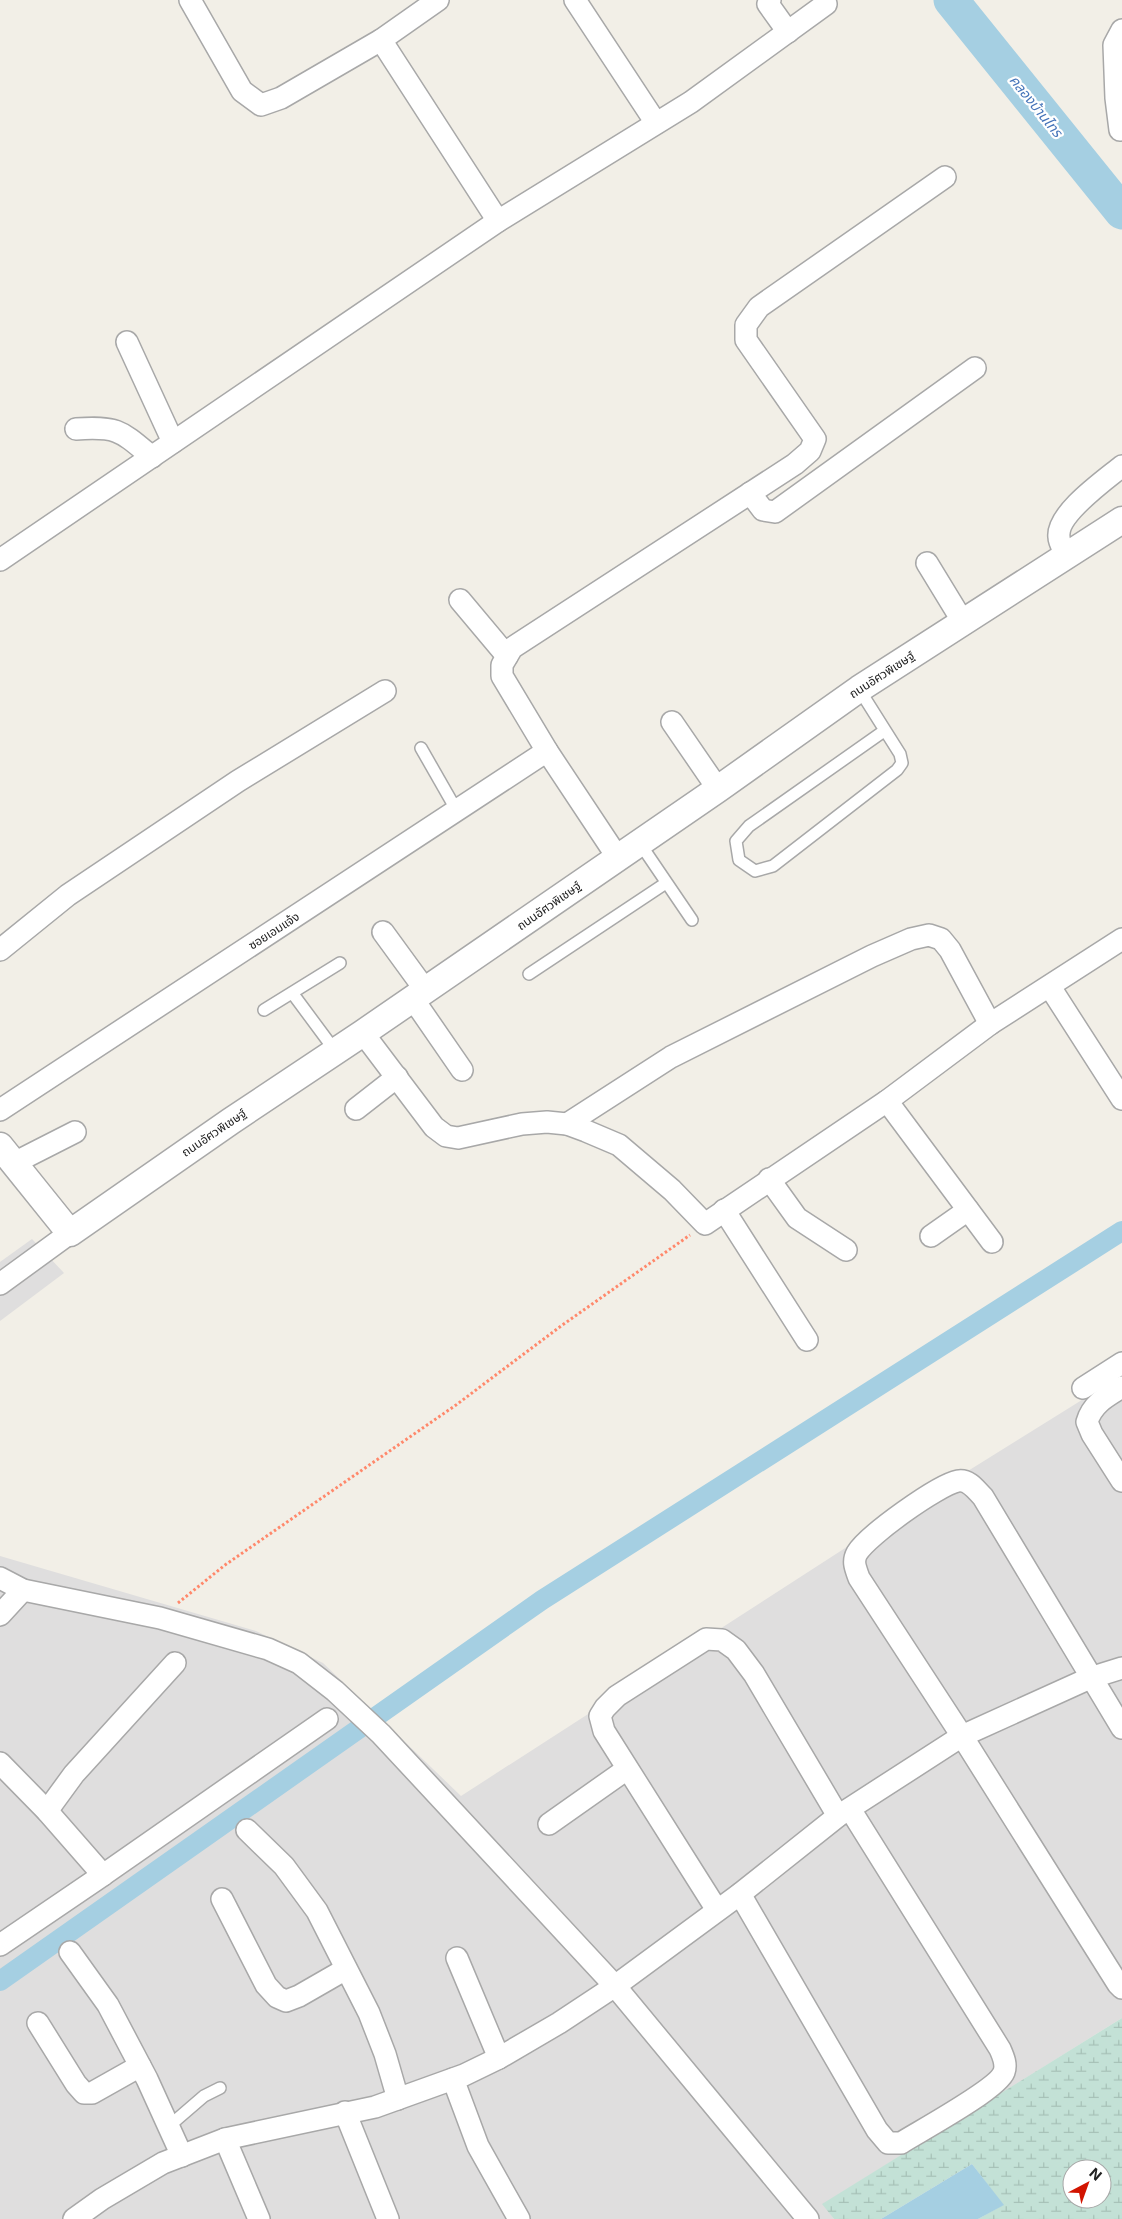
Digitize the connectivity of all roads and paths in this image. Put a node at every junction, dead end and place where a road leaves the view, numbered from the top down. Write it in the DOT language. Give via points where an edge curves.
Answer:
graph roads {
  1 [pos="190,0"];
  2 [pos="438,0"];
  3 [pos="575,0"];
  4 [pos="770,0"];
  5 [pos="826,4"];
  6 [pos="1122,30"];
  7 [pos="788,32"];
  8 [pos="380,40"];
  9 [pos="656,124"];
  10 [pos="1120,130"];
  11 [pos="944,177"];
  12 [pos="498,221"];
  13 [pos="127,342"];
  14 [pos="975,368"];
  15 [pos="76,429"];
  16 [pos="173,442"];
  17 [pos="152,457"];
  18 [pos="1122,466"];
  19 [pos="750,493"];
  20 [pos="1122,520"];
  21 [pos="1066,555"];
  22 [pos="0,560"];
  23 [pos="927,563"];
  24 [pos="460,600"];
  25 [pos="963,622"];
  26 [pos="507,656"];
  27 [pos="859,689"];
  28 [pos="385,691"];
  29 [pos="672,722"];
  30 [pos="884,731"];
  31 [pos="421,748"];
  32 [pos="547,751"];
  33 [pos="718,789"];
  34 [pos="457,811"];
  35 [pos="639,842"];
  36 [pos="618,858"];
  37 [pos="666,883"];
  38 [pos="692,920"];
  39 [pos="383,932"];
  40 [pos="1120,946"];
  41 [pos="0,950"];
  42 [pos="340,963"];
  43 [pos="529,974"];
  44 [pos="1050,987"];
  45 [pos="292,994"];
  46 [pos="420,995"];
  47 [pos="264,1010"];
  48 [pos="990,1024"];
  49 [pos="364,1033"];
  50 [pos="336,1052"];
  51 [pos="462,1070"];
  52 [pos="397,1077"];
  53 [pos="1122,1099"];
  54 [pos="887,1100"];
  55 [pos="356,1109"];
  56 [pos="0,1110"];
  57 [pos="567,1124"];
  58 [pos="75,1132"];
  59 [pos="7,1155"];
  60 [pos="769,1179"];
  61 [pos="724,1210"];
  62 [pos="968,1210"];
  63 [pos="705,1224"];
  64 [pos="70,1232"];
  65 [pos="931,1236"];
  66 [pos="992,1242"];
  67 [pos="846,1250"];
  68 [pos="4,1281"];
  69 [pos="807,1340"];
  70 [pos="1122,1363"];
  71 [pos="1122,1387"];
  72 [pos="1083,1388"];
  73 [pos="1122,1481"];
  74 [pos="0,1578"];
  75 [pos="22,1590"];
  76 [pos="0,1615"];
  77 [pos="160,1618"];
  78 [pos="175,1662"];
  79 [pos="1122,1668"];
  80 [pos="1090,1678"];
  81 [pos="327,1719"];
  82 [pos="1122,1728"];
  83 [pos="962,1736"];
  84 [pos="0,1763"];
  85 [pos="627,1769"];
  86 [pos="47,1811"];
  87 [pos="844,1813"];
  88 [pos="549,1824"];
  89 [pos="247,1830"];
  90 [pos="103,1875"];
  91 [pos="740,1894"];
  92 [pos="222,1899"];
  93 [pos="717,1910"];
  94 [pos="0,1945"];
  95 [pos="70,1952"];
  96 [pos="457,1958"];
  97 [pos="346,1969"];
  98 [pos="615,1986"];
  99 [pos="1122,1988"];
  100 [pos="38,2023"];
  101 [pos="499,2058"];
  102 [pos="140,2066"];
  103 [pos="453,2079"];
  104 [pos="220,2088"];
  105 [pos="398,2099"];
  106 [pos="345,2112"];
  107 [pos="168,2128"];
  108 [pos="225,2139"];
  109 [pos="182,2156"];
  110 [pos="74,2219"];
  111 [pos="259,2219"];
  112 [pos="388,2219"];
  113 [pos="519,2219"];
  114 [pos="808,2219"];
  1 -- 8 [label="street" via="242,92 261,105 281,98"];
  2 -- 8 [label="street"];
  3 -- 9 [label="street"];
  4 -- 7 [label="street" via="768,4"];
  5 -- 7 [label="street"];
  6 -- 10 [label="street" via="1114,45"];
  7 -- 9 [label="street" via="692,102"];
  8 -- 12 [label="street"];
  9 -- 12 [label="street"];
  11 -- 19 [label="street" via="759,307 746,325 746,340 815,439 803,458"];
  12 -- 16 [label="street"];
  13 -- 16 [label="street"];
  14 -- 19 [label="street" via="775,512 763,510"];
  15 -- 17 [label="street" via="116,429"];
  16 -- 17 [label="street"];
  17 -- 22 [label="street"];
  18 -- 21 [label="street" via="1063,520 1058,537"];
  19 -- 26 [label="street" via="512,648"];
  20 -- 21 [label="street, ถนนอัศวพิเชษฐ์"];
  21 -- 25 [label="street, ถนนอัศวพิเชษฐ์"];
  23 -- 25 [label="street"];
  24 -- 26 [label="street"];
  25 -- 27 [label="street, ถนนอัศวพิเชษฐ์"];
  26 -- 32 [label="street" via="502,665 502,676"];
  27 -- 30 [label="lane"];
  27 -- 33 [label="street, ถนนอัศวพิเชษฐ์"];
  28 -- 41 [label="street" via="238,781 80,887"];
  29 -- 33 [label="street"];
  30 -- 30 [label="lane" via="900,754 902,763 897,770 773,866 755,871 739,860 736,841 749,826"];
  31 -- 34 [label="lane"];
  32 -- 34 [label="street, ซอยเอมแจ้ง"];
  32 -- 36 [label="street"];
  33 -- 35 [label="street, ถนนอัศวพิเชษฐ์"];
  34 -- 56 [label="street, ซอยเอมแจ้ง"];
  35 -- 36 [label="street, ถนนอัศวพิเชษฐ์"];
  35 -- 37 [label="lane"];
  36 -- 46 [label="street, ถนนอัศวพิเชษฐ์"];
  37 -- 38 [label="lane"];
  37 -- 43 [label="lane"];
  39 -- 46 [label="street"];
  40 -- 44 [label="street"];
  42 -- 45 [label="lane"];
  44 -- 48 [label="street"];
  44 -- 53 [label="street"];
  45 -- 47 [label="lane"];
  45 -- 50 [label="lane"];
  46 -- 49 [label="street, ถนนอัศวพิเชษฐ์"];
  46 -- 51 [label="street"];
  48 -- 54 [label="street"];
  48 -- 57 [label="street" via="950,950 940,939 929,935 911,939 671,1057"];
  49 -- 50 [label="street, ถนนอัศวพิเชษฐ์"];
  49 -- 52 [label="street"];
  50 -- 64 [label="street, ถนนอัศวพิเชษฐ์"];
  52 -- 55 [label="street"];
  52 -- 57 [label="street" via="434,1127 446,1136 474,1136 539,1122"];
  54 -- 60 [label="street"];
  54 -- 62 [label="street"];
  57 -- 63 [label="street" via="619,1144"];
  58 -- 59 [label="street"];
  59 -- 64 [label="street"];
  60 -- 61 [label="street"];
  60 -- 67 [label="street" via="797,1218"];
  61 -- 63 [label="street"];
  61 -- 69 [label="street"];
  62 -- 65 [label="street"];
  62 -- 66 [label="street"];
  63 -- 77 [label="path" via="456,1405 225,1565"];
  64 -- 68 [label="street"];
  70 -- 72 [label="street"];
  71 -- 73 [label="street" via="1089,1412 1087,1422"];
  74 -- 75 [label="street"];
  75 -- 76 [label="street"];
  75 -- 77 [label="street"];
  77 -- 98 [label="street" via="268,1649 300,1663 335,1690 381,1734"];
  78 -- 86 [label="street" via="74,1774"];
  79 -- 80 [label="street"];
  80 -- 82 [label="street"];
  80 -- 83 [label="street"];
  80 -- 83 [label="street" via="983,1497 970,1483 960,1480 940,1488 871,1536 857,1554 854,1564 859,1578"];
  81 -- 90 [label="street"];
  83 -- 87 [label="street"];
  83 -- 99 [label="street"];
  84 -- 86 [label="street"];
  85 -- 87 [label="street" via="604,1731 600,1716 605,1708 617,1696 706,1639 722,1640 736,1650 754,1674"];
  85 -- 88 [label="street"];
  85 -- 93 [label="street"];
  86 -- 90 [label="street"];
  87 -- 91 [label="street"];
  87 -- 91 [label="street" via="1000,2049 1005,2061 1004,2073 991,2088 901,2143 888,2144 872,2122"];
  89 -- 97 [label="street" via="284,1866 317,1911"];
  90 -- 94 [label="street"];
  91 -- 93 [label="street"];
  92 -- 97 [label="street" via="266,1985 277,1997 286,2001 299,1996"];
  93 -- 98 [label="street"];
  95 -- 102 [label="street" via="108,2005"];
  96 -- 101 [label="street"];
  97 -- 105 [label="street" via="369,2013"];
  98 -- 101 [label="street"];
  98 -- 114 [label="street"];
  100 -- 102 [label="street" via="84,2093 92,2093"];
  101 -- 103 [label="street"];
  102 -- 107 [label="street"];
  103 -- 105 [label="street"];
  103 -- 113 [label="street" via="478,2146"];
  104 -- 107 [label="lane" via="204,2096"];
  105 -- 106 [label="street" via="375,2108"];
  106 -- 108 [label="street"];
  106 -- 112 [label="street"];
  107 -- 109 [label="street"];
  108 -- 109 [label="street"];
  108 -- 111 [label="street"];
  109 -- 110 [label="street" via="163,2163"];
}
